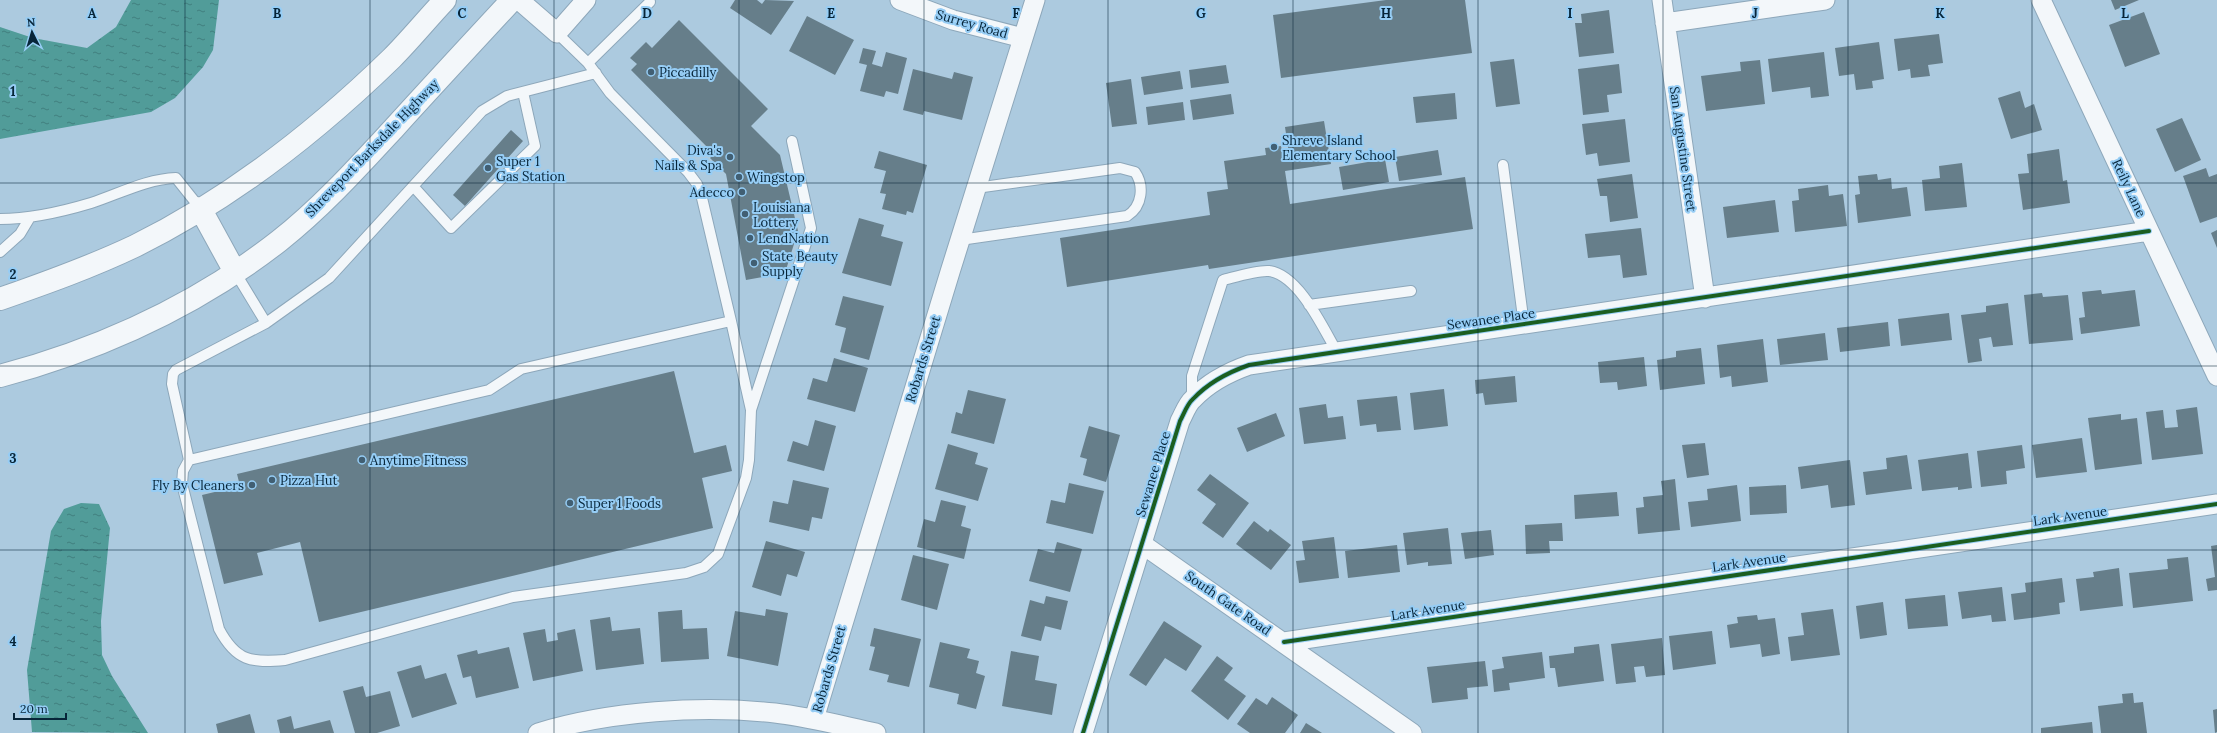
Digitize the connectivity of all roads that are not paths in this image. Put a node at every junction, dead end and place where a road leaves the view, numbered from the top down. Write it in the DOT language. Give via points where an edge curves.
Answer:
graph roads {
  1 [pos="445,0"];
  2 [pos="512,0"];
  3 [pos="519,0"];
  4 [pos="586,0"];
  5 [pos="900,0"];
  6 [pos="1035,0"];
  7 [pos="1662,0"];
  8 [pos="1825,0"];
  9 [pos="2041,0"];
  10 [pos="650,2"];
  11 [pos="1665,23"];
  12 [pos="557,33"];
  13 [pos="1023,38"];
  14 [pos="588,63"];
  15 [pos="596,74"];
  16 [pos="523,92"];
  17 [pos="792,142"];
  18 [pos="1503,165"];
  19 [pos="413,186"];
  20 [pos="976,188"];
  21 [pos="200,208"];
  22 [pos="29,219"];
  23 [pos="0,220"];
  24 [pos="2149,231"];
  25 [pos="960,240"];
  26 [pos="0,252"];
  27 [pos="235,272"];
  28 [pos="1411,291"];
  29 [pos="1705,298"];
  30 [pos="0,299"];
  31 [pos="1309,305"];
  32 [pos="731,321"];
  33 [pos="266,323"];
  34 [pos="1524,325"];
  35 [pos="1337,352"];
  36 [pos="28,368"];
  37 [pos="0,376"];
  38 [pos="2217,376"];
  39 [pos="0,382"];
  40 [pos="1192,399"];
  41 [pos="751,410"];
  42 [pos="189,460"];
  43 [pos="2217,504"];
  44 [pos="1142,544"];
  45 [pos="1284,642"];
  46 [pos="814,719"];
  47 [pos="538,733"];
  48 [pos="876,733"];
  49 [pos="1083,733"];
  50 [pos="1412,733"];
  1 -- 21 [label="main road" via="392,57 332,113 268,165"];
  2 -- 27 [label="main road, Shreveport Barksdale Highway" via="350,176 303,220"];
  3 -- 12 [label="street"];
  4 -- 12 [label="street"];
  5 -- 13 [label="street, Surrey Road" via="953,20"];
  6 -- 13 [label="street, Robards Street"];
  7 -- 11 [label="street, San Augustine Street"];
  8 -- 11 [label="street"];
  9 -- 24 [label="street, Reily Lane"];
  10 -- 14 [label="lane"];
  11 -- 29 [label="street, San Augustine Street"];
  12 -- 14 [label="lane"];
  13 -- 20 [label="street, Robards Street"];
  14 -- 15 [label="lane"];
  15 -- 16 [label="lane"];
  15 -- 32 [label="lane" via="610,93 697,184"];
  16 -- 19 [label="lane" via="507,96 482,111"];
  16 -- 19 [label="lane" via="535,146 452,228"];
  17 -- 41 [label="lane" via="811,228"];
  18 -- 34 [label="lane"];
  19 -- 33 [label="lane" via="341,267 317,288"];
  20 -- 25 [label="street, Robards Street"];
  20 -- 25 [label="lane" via="1120,168 1135,172 1141,189 1136,208 1127,216"];
  21 -- 22 [label="lane" via="176,178 158,179 90,203"];
  21 -- 27 [label="main road"];
  21 -- 30 [label="main road" via="134,246 65,276"];
  22 -- 23 [label="lane"];
  22 -- 26 [label="lane" via="20,234"];
  24 -- 29 [label="street, Sewanee Place"];
  24 -- 38 [label="street, Reily Lane"];
  25 -- 46 [label="street, Robards Street"];
  27 -- 33 [label="lane"];
  27 -- 36 [label="main road, Shreveport Barksdale Highway" via="121,335"];
  28 -- 31 [label="lane"];
  29 -- 34 [label="street, Sewanee Place"];
  31 -- 35 [label="lane"];
  31 -- 40 [label="lane" via="1301,292 1280,275 1268,271 1223,280 1192,376"];
  32 -- 41 [label="lane"];
  32 -- 42 [label="lane" via="521,369 489,390"];
  33 -- 42 [label="lane" via="181,366 173,374 172,384"];
  34 -- 35 [label="street, Sewanee Place"];
  35 -- 40 [label="street, Sewanee Place" via="1249,365 1214,382"];
  36 -- 37 [label="main road, Shreveport Barksdale Highway"];
  36 -- 39 [label="main road"];
  40 -- 44 [label="street, Sewanee Place" via="1180,421"];
  41 -- 42 [label="lane" via="750,460 746,478 718,554 704,567 686,574 513,597 285,660 263,662 240,656 227,644 219,629 182,484 183,471"];
  43 -- 45 [label="street, Lark Avenue"];
  44 -- 45 [label="street, South Gate Road"];
  44 -- 49 [label="street, Sewanee Place"];
  45 -- 50 [label="street, South Gate Road"];
  46 -- 47 [label="street" via="740,710 676,710 610,717"];
  46 -- 48 [label="street"];
}
